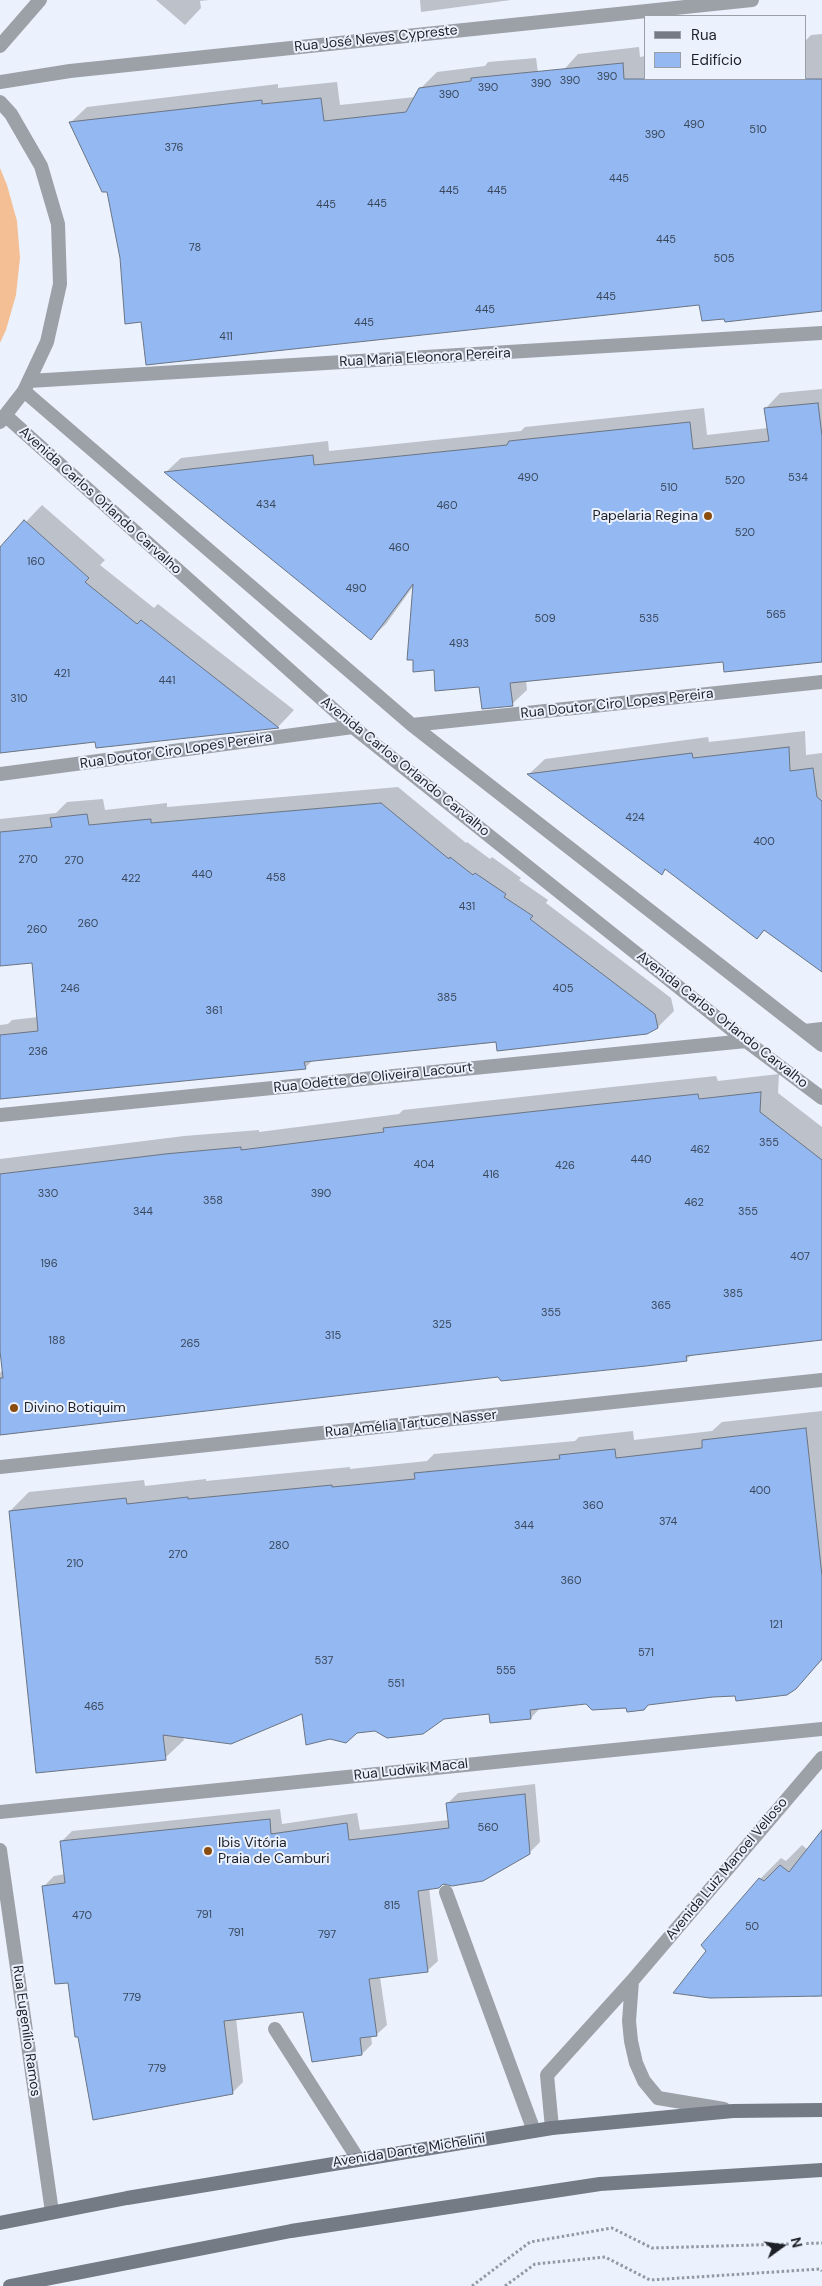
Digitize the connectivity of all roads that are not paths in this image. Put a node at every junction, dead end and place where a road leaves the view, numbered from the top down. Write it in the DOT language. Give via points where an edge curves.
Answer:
graph roads {
  1 [pos="40,0"];
  2 [pos="752,0"];
  3 [pos="0,46"];
  4 [pos="0,82"];
  5 [pos="0,102"];
  6 [pos="822,333"];
  7 [pos="26,386"];
  8 [pos="3,419"];
  9 [pos="822,682"];
  10 [pos="412,725"];
  11 [pos="353,727"];
  12 [pos="0,774"];
  13 [pos="822,1029"];
  14 [pos="804,1031"];
  15 [pos="746,1041"];
  16 [pos="822,1045"];
  17 [pos="822,1098"];
  18 [pos="0,1115"];
  19 [pos="822,1380"];
  20 [pos="0,1467"];
  21 [pos="822,1729"];
  22 [pos="822,1758"];
  23 [pos="0,1812"];
  24 [pos="0,1850"];
  25 [pos="446,1892"];
  26 [pos="632,1981"];
  27 [pos="275,2028"];
  28 [pos="822,2110"];
  29 [pos="733,2111"];
  30 [pos="552,2128"];
  31 [pos="534,2131"];
  32 [pos="358,2159"];
  33 [pos="822,2170"];
  34 [pos="52,2212"];
  35 [pos="0,2223"];
  36 [pos="10,2286"];
  1 -- 3 [label="street"];
  2 -- 4 [label="street, Rua José Neves Cypreste"];
  5 -- 7 [label="street" via="11,114 41,166 58,224 60,284 47,342"];
  6 -- 7 [label="street, Rua Maria Eleonora Pereira"];
  7 -- 8 [label="street"];
  7 -- 10 [label="street"];
  8 -- 11 [label="street, Avenida Carlos Orlando Carvalho"];
  9 -- 10 [label="street, Rua Doutor Ciro Lopes Pereira"];
  10 -- 14 [label="street"];
  11 -- 12 [label="street, Rua Doutor Ciro Lopes Pereira"];
  11 -- 15 [label="street, Avenida Carlos Orlando Carvalho"];
  13 -- 14 [label="street"];
  14 -- 16 [label="street"];
  15 -- 17 [label="street, Avenida Carlos Orlando Carvalho"];
  15 -- 18 [label="street, Rua Odette de Oliveira Lacourt"];
  19 -- 20 [label="street, Rua Amélia Tartuce Nasser"];
  21 -- 23 [label="street, Rua Ludwik Macal"];
  22 -- 26 [label="street, Avenida Luiz Manoel Velloso"];
  24 -- 34 [label="street, Rua Eugenílio Ramos"];
  25 -- 31 [label="street"];
  26 -- 29 [label="street" via="631,2041 644,2081 658,2098"];
  26 -- 30 [label="street, Avenida Luiz Manoel Velloso" via="546,2075"];
  27 -- 32 [label="street"];
  28 -- 29 [label="main road, Avenida Dante Michelini"];
  29 -- 30 [label="main road, Avenida Dante Michelini"];
  30 -- 31 [label="main road, Avenida Dante Michelini"];
  31 -- 32 [label="main road, Avenida Dante Michelini"];
  32 -- 34 [label="main road, Avenida Dante Michelini"];
  33 -- 36 [label="main road" via="600,2184 291,2231"];
  34 -- 35 [label="main road, Avenida Dante Michelini"];
}
